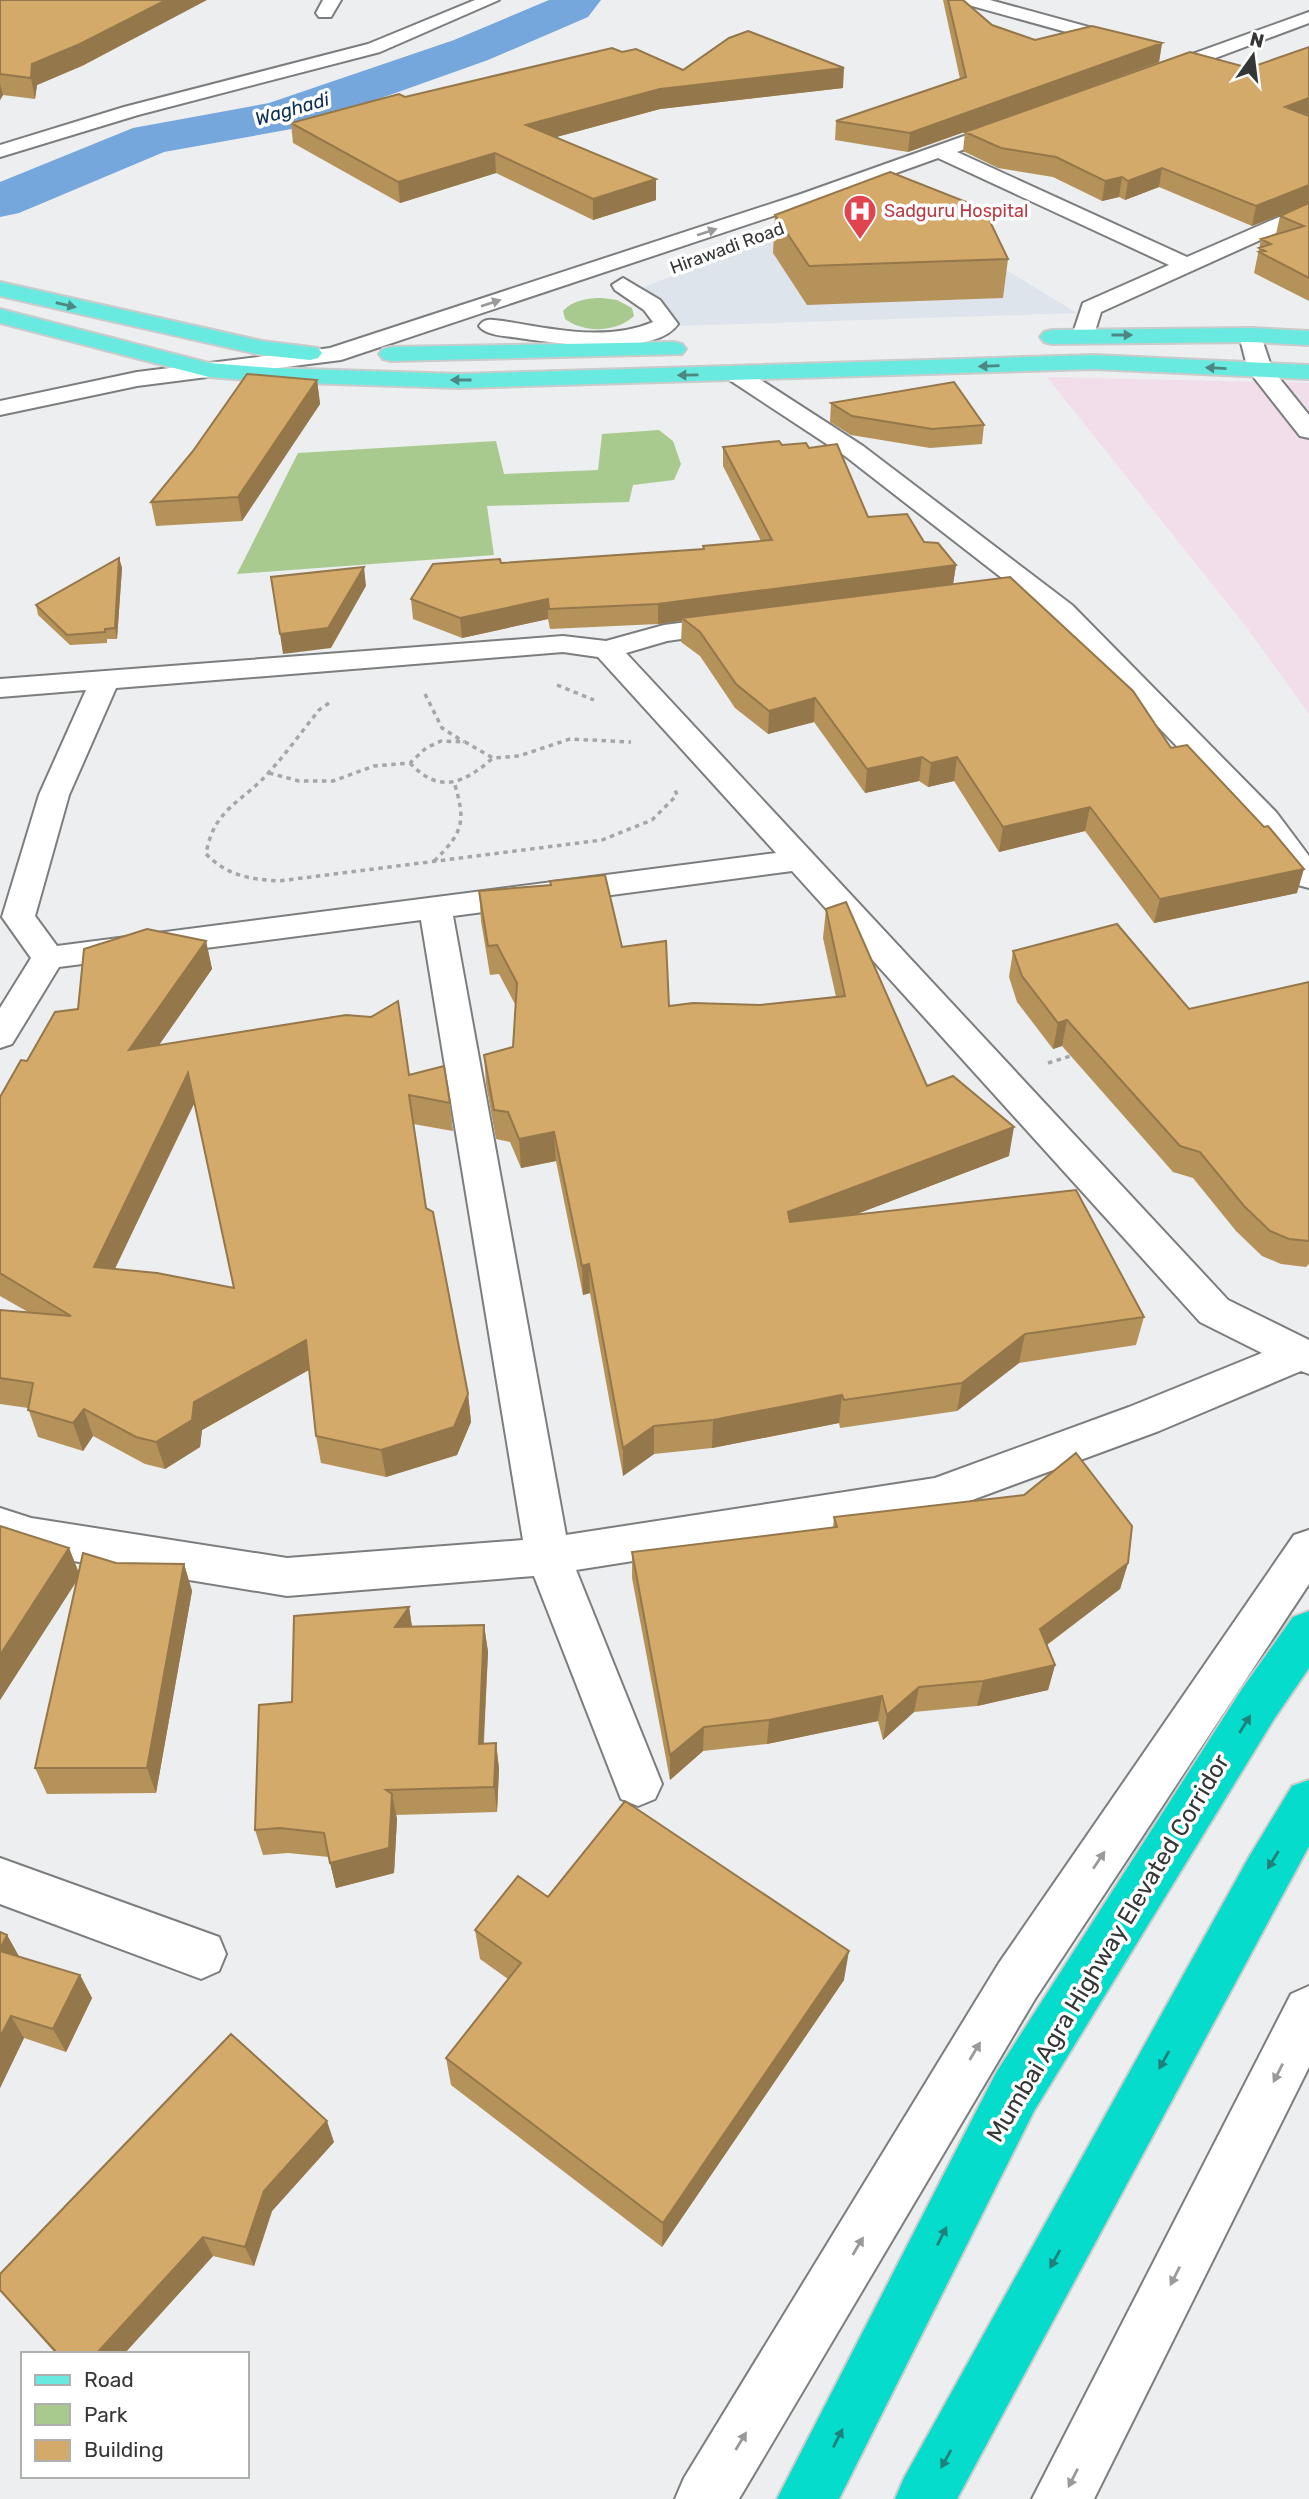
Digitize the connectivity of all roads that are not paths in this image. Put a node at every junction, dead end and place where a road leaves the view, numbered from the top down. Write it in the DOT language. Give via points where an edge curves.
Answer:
graph roads {
  1 [pos="490,0"];
  2 [pos="971,0"];
  3 [pos="1309,17"];
  4 [pos="1309,36"];
  5 [pos="1189,61"];
  6 [pos="1037,116"];
  7 [pos="1028,138"];
  8 [pos="0,151"];
  9 [pos="939,151"];
  10 [pos="964,162"];
  11 [pos="1309,210"];
  12 [pos="767,233"];
  13 [pos="1187,265"];
  14 [pos="0,289"];
  15 [pos="597,293"];
  16 [pos="533,313"];
  17 [pos="0,316"];
  18 [pos="490,326"];
  19 [pos="1251,335"];
  20 [pos="1084,336"];
  21 [pos="1031,338"];
  22 [pos="1309,338"];
  23 [pos="692,349"];
  24 [pos="333,355"];
  25 [pos="209,370"];
  26 [pos="1260,370"];
  27 [pos="1309,372"];
  28 [pos="736,374"];
  29 [pos="0,388"];
  30 [pos="48,396"];
  31 [pos="0,408"];
  32 [pos="1309,431"];
  33 [pos="1031,586"];
  34 [pos="990,591"];
  35 [pos="759,621"];
  36 [pos="607,650"];
  37 [pos="104,682"];
  38 [pos="0,688"];
  39 [pos="800,860"];
  40 [pos="1309,878"];
  41 [pos="435,907"];
  42 [pos="48,958"];
  43 [pos="0,1036"];
  44 [pos="1305,1356"];
  45 [pos="0,1526"];
  46 [pos="1309,1548"];
  47 [pos="548,1556"];
  48 [pos="1309,1631"];
  49 [pos="638,1784"];
  50 [pos="1309,1802"];
  51 [pos="0,1881"];
  52 [pos="201,1954"];
  53 [pos="1309,2012"];
  54 [pos="705,2499"];
  55 [pos="807,2499"];
  56 [pos="925,2499"];
  57 [pos="1062,2499"];
  1 -- 8 [label="street" via="374,48 131,111"];
  2 -- 5 [label="street"];
  3 -- 5 [label="street"];
  4 -- 5 [label="street" via="1140,89"];
  6 -- 9 [label="street"];
  7 -- 10 [label="street, Hirawadi Road"];
  9 -- 10 [label="street"];
  24 -- 9 [label="street, one-way"];
  10 -- 12 [label="street, Hirawadi Road"];
  10 -- 13 [label="street"];
  11 -- 13 [label="street"];
  13 -- 20 [label="street" via="1091,308"];
  14 -- 24 [label="main road, one-way" via="262,348"];
  15 -- 18 [label="street" via="633,282 667,324 648,334 613,338"];
  16 -- 18 [label="street"];
  17 -- 25 [label="main road"];
  18 -- 24 [label="street" via="425,343"];
  20 -- 19 [label="main road, one-way"];
  19 -- 22 [label="main road"];
  19 -- 26 [label="street"];
  20 -- 21 [label="main road"];
  23 -- 24 [label="main road"];
  24 -- 25 [label="street"];
  28 -- 25 [label="main road, one-way" via="460,381"];
  25 -- 30 [label="street"];
  26 -- 27 [label="main road"];
  26 -- 28 [label="main road, one-way" via="1094,362"];
  26 -- 32 [label="street"];
  28 -- 33 [label="street" via="854,451"];
  29 -- 30 [label="street"];
  30 -- 31 [label="street"];
  33 -- 34 [label="street"];
  33 -- 40 [label="street" via="1062,611 1265,819"];
  35 -- 36 [label="street" via="664,633"];
  36 -- 37 [label="street" via="563,645"];
  36 -- 39 [label="street"];
  37 -- 38 [label="street"];
  37 -- 42 [label="street" via="54,795 18,917"];
  39 -- 41 [label="street"];
  39 -- 44 [label="street" via="1214,1311"];
  41 -- 42 [label="street"];
  41 -- 47 [label="street"];
  42 -- 43 [label="street"];
  44 -- 47 [label="street" via="937,1495"];
  45 -- 47 [label="street" via="31,1536 287,1577"];
  54 -- 46 [label="street, one-way" via="1017,1981"];
  47 -- 49 [label="street"];
  55 -- 48 [label="highway, Mumbai Agra Highway Elevated Corridor, one-way" via="1015,2092 1258,1704"];
  50 -- 56 [label="highway, one-way" via="1259,1885"];
  51 -- 52 [label="street"];
  53 -- 57 [label="street, one-way"];
}
